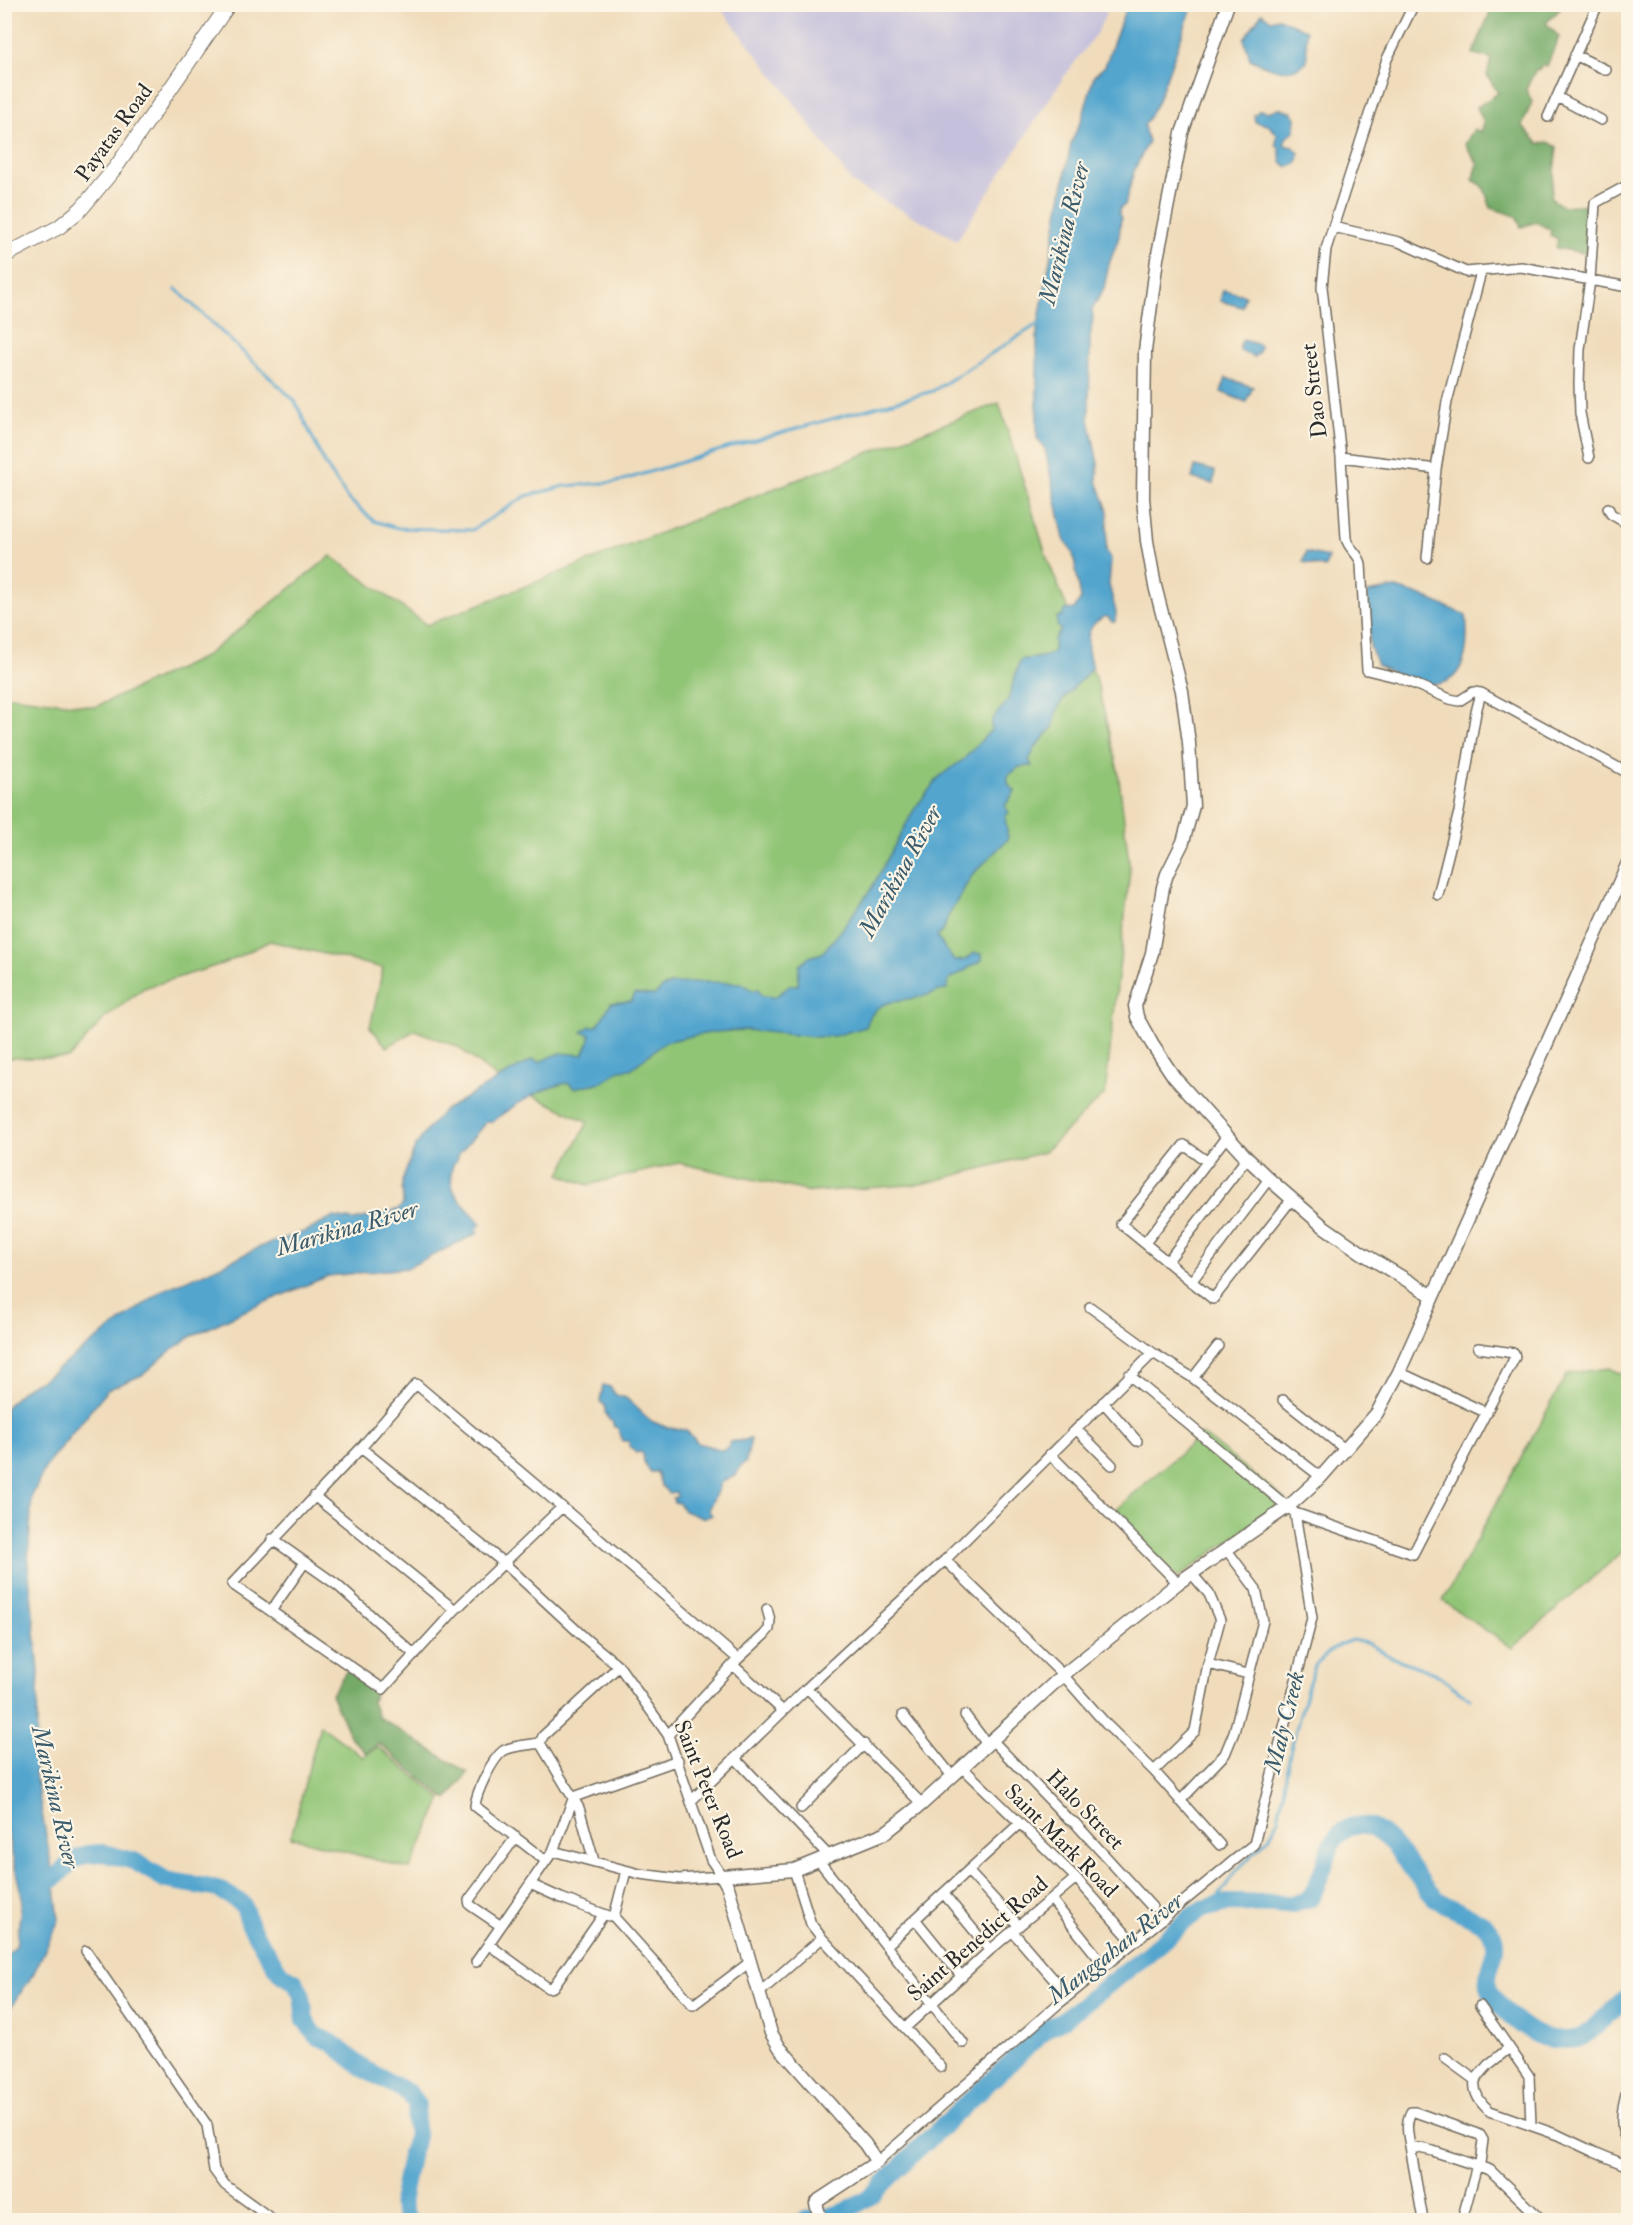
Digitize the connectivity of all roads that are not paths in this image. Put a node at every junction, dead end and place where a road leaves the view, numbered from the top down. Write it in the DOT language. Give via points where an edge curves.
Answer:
graph roads {
  1 [pos="229,4"];
  2 [pos="1228,4"];
  3 [pos="1414,4"];
  4 [pos="1597,5"];
  5 [pos="1575,55"];
  6 [pos="1606,70"];
  7 [pos="1557,96"];
  8 [pos="1548,117"];
  9 [pos="1601,120"];
  10 [pos="1629,185"];
  11 [pos="1333,227"];
  12 [pos="4,256"];
  13 [pos="1482,272"];
  14 [pos="1590,280"];
  15 [pos="1629,287"];
  16 [pos="1341,457"];
  17 [pos="1589,458"];
  18 [pos="1436,469"];
  19 [pos="1608,508"];
  20 [pos="1629,524"];
  21 [pos="1427,558"];
  22 [pos="1477,693"];
  23 [pos="1629,773"];
  24 [pos="1629,863"];
  25 [pos="1438,895"];
  26 [pos="1227,1136"];
  27 [pos="1247,1158"];
  28 [pos="1208,1162"];
  29 [pos="1269,1179"];
  30 [pos="1292,1199"];
  31 [pos="1145,1243"];
  32 [pos="1167,1262"];
  33 [pos="1191,1282"];
  34 [pos="1433,1296"];
  35 [pos="1090,1307"];
  36 [pos="1218,1346"];
  37 [pos="1478,1348"];
  38 [pos="1153,1353"];
  39 [pos="1399,1372"];
  40 [pos="1129,1375"];
  41 [pos="1193,1378"];
  42 [pos="1283,1400"];
  43 [pos="1103,1402"];
  44 [pos="1487,1413"];
  45 [pos="1077,1430"];
  46 [pos="1137,1441"];
  47 [pos="361,1448"];
  48 [pos="1346,1450"];
  49 [pos="1050,1454"];
  50 [pos="1112,1465"];
  51 [pos="1321,1477"];
  52 [pos="314,1496"];
  53 [pos="562,1507"];
  54 [pos="1292,1510"];
  55 [pos="272,1539"];
  56 [pos="1226,1549"];
  57 [pos="945,1560"];
  58 [pos="305,1562"];
  59 [pos="504,1563"];
  60 [pos="1192,1574"];
  61 [pos="1178,1583"];
  62 [pos="767,1609"];
  63 [pos="455,1610"];
  64 [pos="271,1611"];
  65 [pos="415,1655"];
  66 [pos="735,1662"];
  67 [pos="1208,1664"];
  68 [pos="619,1666"];
  69 [pos="1248,1674"];
  70 [pos="1063,1675"];
  71 [pos="807,1688"];
  72 [pos="783,1711"];
  73 [pos="903,1715"];
  74 [pos="965,1715"];
  75 [pos="668,1735"];
  76 [pos="989,1742"];
  77 [pos="540,1743"];
  78 [pos="864,1744"];
  79 [pos="735,1758"];
  80 [pos="678,1760"];
  81 [pos="962,1767"];
  82 [pos="1154,1771"];
  83 [pos="952,1776"];
  84 [pos="574,1797"];
  85 [pos="691,1801"];
  86 [pos="1180,1801"];
  87 [pos="922,1804"];
  88 [pos="801,1809"];
  89 [pos="1019,1824"];
  90 [pos="516,1837"];
  91 [pos="1220,1845"];
  92 [pos="553,1851"];
  93 [pos="824,1859"];
  94 [pos="546,1861"];
  95 [pos="594,1861"];
  96 [pos="626,1870"];
  97 [pos="794,1870"];
  98 [pos="968,1871"];
  99 [pos="722,1876"];
  100 [pos="1076,1878"];
  101 [pos="530,1884"];
  102 [pos="944,1894"];
  103 [pos="1051,1899"];
  104 [pos="1152,1907"];
  105 [pos="604,1914"];
  106 [pos="614,1917"];
  107 [pos="916,1920"];
  108 [pos="501,1926"];
  109 [pos="1015,1928"];
  110 [pos="822,1938"];
  111 [pos="1133,1942"];
  112 [pos="488,1944"];
  113 [pos="887,1945"];
  114 [pos="990,1950"];
  115 [pos="86,1951"];
  116 [pos="476,1962"];
  117 [pos="750,1962"];
  118 [pos="1105,1966"];
  119 [pos="962,1977"];
  120 [pos="759,1993"];
  121 [pos="1068,1996"];
  122 [pos="932,2002"];
  123 [pos="1480,2006"];
  124 [pos="905,2028"];
  125 [pos="963,2043"];
  126 [pos="1509,2048"];
  127 [pos="1445,2058"];
  128 [pos="941,2067"];
  129 [pos="1475,2080"];
  130 [pos="1629,2087"];
  131 [pos="1531,2125"];
  132 [pos="1625,2125"];
  133 [pos="1629,2142"];
  134 [pos="1410,2146"];
  135 [pos="877,2162"];
  136 [pos="1477,2165"];
  137 [pos="1629,2166"];
  138 [pos="273,2220"];
  139 [pos="821,2220"];
  140 [pos="1423,2220"];
  141 [pos="1462,2220"];
  142 [pos="1542,2220"];
  1 -- 12 [label="main road, Payatas Road" via="116,167 81,209 59,227"];
  2 -- 26 [label="street" via="1176,155 1144,351 1143,488 1147,541 1182,691 1190,743 1193,806 1183,843 1163,887 1152,953 1135,1006 1137,1017 1174,1077"];
  3 -- 11 [label="street, Dao Street" via="1387,59"];
  4 -- 5 [label="street"];
  5 -- 6 [label="street"];
  5 -- 7 [label="street"];
  7 -- 8 [label="street"];
  7 -- 9 [label="street"];
  10 -- 14 [label="street" via="1595,203"];
  11 -- 13 [label="street" via="1399,242 1457,269"];
  11 -- 16 [label="street, Dao Street" via="1322,287"];
  13 -- 14 [label="street" via="1521,267"];
  13 -- 18 [label="street" via="1448,402"];
  14 -- 15 [label="street"];
  14 -- 17 [label="street" via="1579,384"];
  16 -- 18 [label="street"];
  16 -- 22 [label="street, Dao Street" via="1346,538 1361,564 1366,670 1400,678 1459,701"];
  18 -- 21 [label="street"];
  19 -- 20 [label="street"];
  22 -- 23 [label="street"];
  22 -- 25 [label="street" via="1459,812"];
  24 -- 34 [label="street"];
  26 -- 27 [label="street"];
  26 -- 28 [label="street"];
  27 -- 29 [label="street"];
  27 -- 32 [label="street"];
  28 -- 31 [label="street"];
  28 -- 31 [label="street" via="1184,1145 1121,1224"];
  29 -- 30 [label="street"];
  29 -- 33 [label="street"];
  30 -- 33 [label="street" via="1213,1299"];
  30 -- 34 [label="street" via="1362,1253"];
  31 -- 32 [label="street"];
  32 -- 33 [label="street"];
  34 -- 39 [label="street"];
  35 -- 38 [label="street"];
  36 -- 41 [label="street"];
  37 -- 44 [label="street" via="1515,1355"];
  38 -- 40 [label="street"];
  38 -- 41 [label="street"];
  39 -- 44 [label="street"];
  39 -- 48 [label="street" via="1377,1413"];
  40 -- 43 [label="street"];
  40 -- 54 [label="street"];
  41 -- 51 [label="street"];
  42 -- 48 [label="street"];
  43 -- 45 [label="street"];
  43 -- 46 [label="street"];
  44 -- 54 [label="street" via="1413,1554"];
  45 -- 49 [label="street"];
  45 -- 50 [label="street"];
  47 -- 52 [label="street"];
  47 -- 53 [label="street" via="416,1384"];
  47 -- 59 [label="street, Saint Peter Road"];
  48 -- 51 [label="street"];
  49 -- 57 [label="street"];
  49 -- 61 [label="street"];
  51 -- 54 [label="street"];
  52 -- 55 [label="street"];
  52 -- 63 [label="street"];
  53 -- 59 [label="street"];
  53 -- 66 [label="street"];
  54 -- 56 [label="street"];
  54 -- 111 [label="street" via="1312,1618 1254,1844"];
  55 -- 58 [label="street"];
  55 -- 64 [label="street" via="232,1584"];
  56 -- 60 [label="street"];
  56 -- 69 [label="street" via="1256,1589 1262,1610 1263,1621"];
  57 -- 70 [label="street"];
  57 -- 71 [label="street"];
  58 -- 64 [label="street"];
  58 -- 65 [label="street" via="337,1584"];
  59 -- 63 [label="street"];
  59 -- 68 [label="street, Saint Peter Road"];
  60 -- 61 [label="street"];
  60 -- 67 [label="street" via="1209,1594 1220,1620"];
  61 -- 70 [label="street"];
  62 -- 66 [label="street" via="769,1629"];
  63 -- 65 [label="street"];
  64 -- 65 [label="street" via="383,1689"];
  66 -- 72 [label="street"];
  66 -- 75 [label="street"];
  67 -- 69 [label="street"];
  67 -- 82 [label="street" via="1196,1731"];
  68 -- 75 [label="street, Saint Peter Road"];
  68 -- 77 [label="street"];
  69 -- 86 [label="street" via="1225,1754"];
  70 -- 76 [label="street"];
  70 -- 82 [label="street"];
  71 -- 72 [label="street"];
  71 -- 78 [label="street"];
  72 -- 79 [label="street"];
  73 -- 83 [label="street"];
  74 -- 76 [label="street, Halo Street"];
  75 -- 80 [label="street, Saint Peter Road"];
  76 -- 81 [label="street"];
  76 -- 104 [label="street, Halo Street" via="1075,1823"];
  77 -- 84 [label="street"];
  77 -- 90 [label="street" via="503,1752 491,1767 476,1800 475,1806"];
  78 -- 87 [label="street"];
  78 -- 88 [label="street"];
  79 -- 85 [label="street"];
  79 -- 93 [label="street"];
  80 -- 84 [label="street"];
  80 -- 85 [label="street, Saint Peter Road"];
  81 -- 83 [label="street"];
  81 -- 89 [label="street, Saint Mark Road"];
  82 -- 86 [label="street"];
  83 -- 87 [label="street"];
  84 -- 92 [label="street"];
  84 -- 95 [label="street"];
  85 -- 99 [label="street, Saint Peter Road" via="711,1860"];
  86 -- 91 [label="street"];
  87 -- 93 [label="street" via="885,1833"];
  89 -- 98 [label="street"];
  89 -- 100 [label="street, Saint Mark Road"];
  90 -- 94 [label="street"];
  90 -- 108 [label="street" via="469,1900 470,1905"];
  92 -- 94 [label="street"];
  92 -- 95 [label="street"];
  93 -- 97 [label="street"];
  93 -- 113 [label="street"];
  94 -- 101 [label="street"];
  95 -- 96 [label="street"];
  96 -- 99 [label="street" via="679,1879"];
  96 -- 106 [label="street"];
  97 -- 99 [label="street"];
  97 -- 110 [label="street" via="811,1924"];
  98 -- 102 [label="street"];
  98 -- 109 [label="street"];
  99 -- 117 [label="street, Saint Peter Road"];
  100 -- 103 [label="street, Saint Benedict Road"];
  100 -- 111 [label="street, Saint Mark Road"];
  101 -- 105 [label="street"];
  101 -- 108 [label="street"];
  102 -- 107 [label="street"];
  102 -- 114 [label="street"];
  103 -- 109 [label="street, Saint Benedict Road"];
  103 -- 118 [label="street"];
  105 -- 106 [label="street"];
  105 -- 112 [label="street" via="553,1987 548,1988"];
  106 -- 117 [label="street" via="693,2005"];
  107 -- 113 [label="street"];
  107 -- 119 [label="street"];
  108 -- 112 [label="street"];
  109 -- 114 [label="street, Saint Benedict Road"];
  109 -- 121 [label="street"];
  110 -- 120 [label="street"];
  110 -- 124 [label="street"];
  111 -- 118 [label="street"];
  112 -- 116 [label="street"];
  113 -- 122 [label="street"];
  114 -- 119 [label="street, Saint Benedict Road"];
  115 -- 138 [label="street" via="207,2125 214,2170 225,2185"];
  117 -- 120 [label="street, Saint Peter Road"];
  118 -- 121 [label="street"];
  119 -- 122 [label="street, Saint Benedict Road"];
  120 -- 135 [label="street, Saint Peter Road" via="780,2048"];
  121 -- 135 [label="street"];
  122 -- 124 [label="street, Saint Benedict Road"];
  122 -- 125 [label="street"];
  123 -- 126 [label="street"];
  124 -- 128 [label="street"];
  126 -- 129 [label="street"];
  126 -- 131 [label="street" via="1529,2076"];
  127 -- 129 [label="street"];
  129 -- 131 [label="street" via="1479,2100 1490,2111"];
  130 -- 132 [label="street" via="1624,2100"];
  131 -- 137 [label="street"];
  132 -- 133 [label="street" via="1624,2138"];
  134 -- 136 [label="street"];
  134 -- 136 [label="street" via="1408,2121 1411,2112 1415,2112 1479,2135 1483,2140"];
  134 -- 140 [label="street"];
  135 -- 139 [label="street" via="819,2200 816,2204"];
  136 -- 141 [label="street"];
  136 -- 142 [label="street" via="1490,2170"];
}
